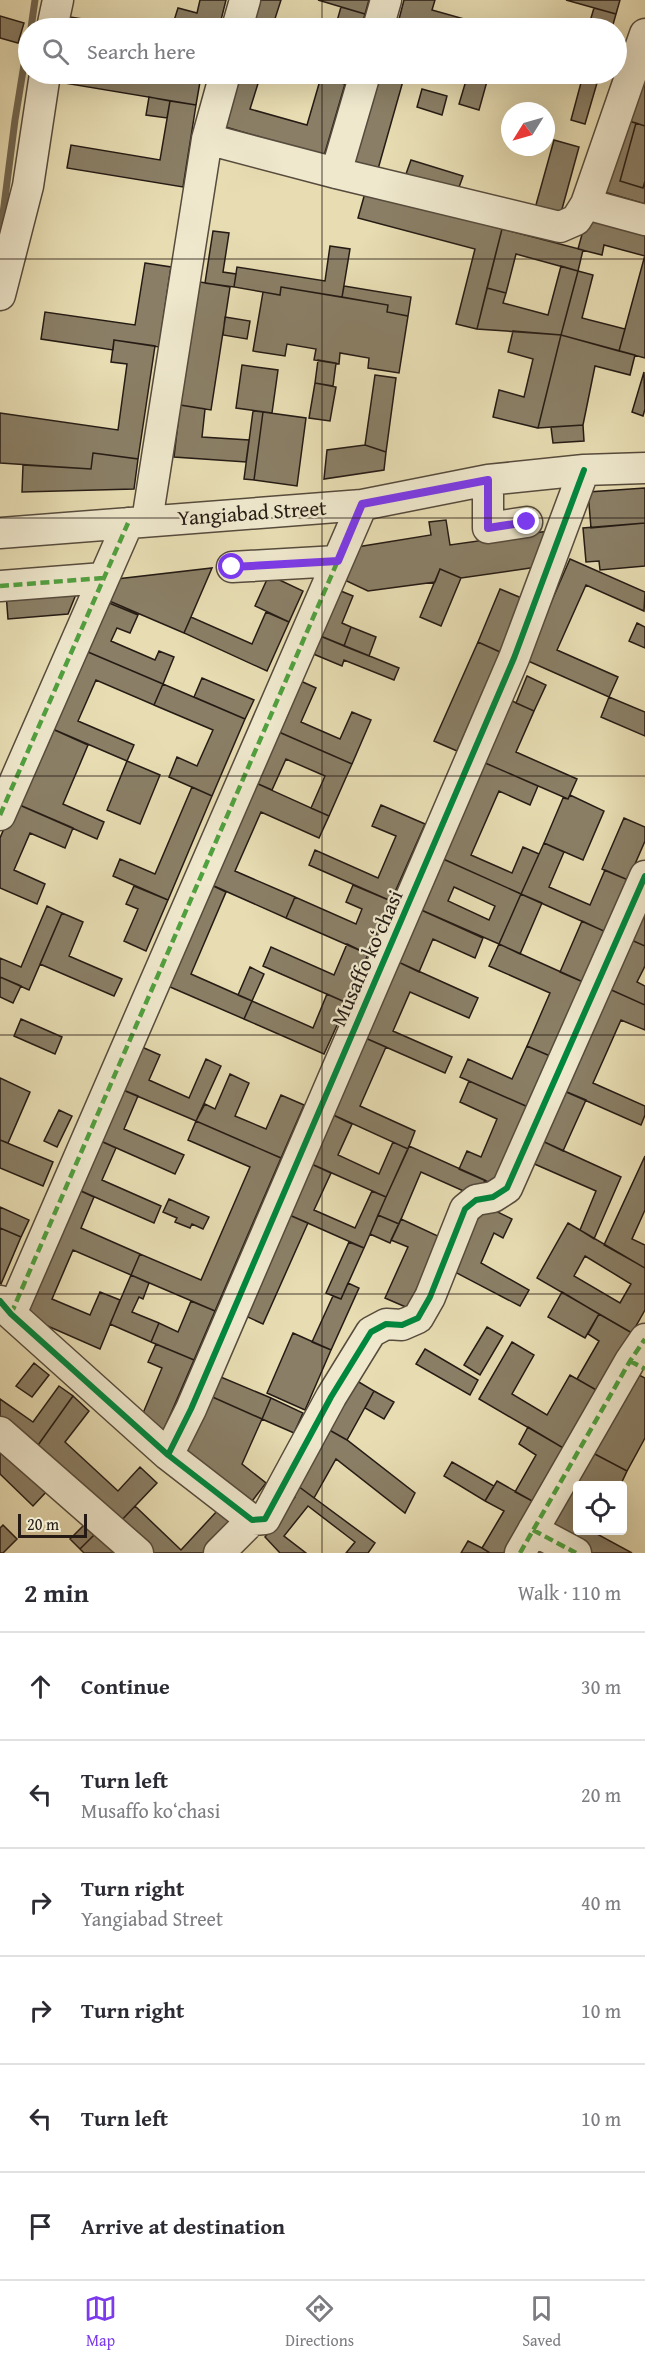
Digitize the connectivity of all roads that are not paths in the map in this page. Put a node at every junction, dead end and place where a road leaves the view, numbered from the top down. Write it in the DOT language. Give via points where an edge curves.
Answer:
graph roads {
  1 [pos="58,0"];
  2 [pos="245,0"];
  3 [pos="386,0"];
  4 [pos="54,18"];
  5 [pos="240,18"];
  6 [pos="381,18"];
  7 [pos="645,34"];
  8 [pos="43,84"];
  9 [pos="222,84"];
  10 [pos="362,84"];
  11 [pos="207,138"];
  12 [pos="336,173"];
  13 [pos="586,204"];
  14 [pos="645,220"];
  15 [pos="0,295"];
  16 [pos="645,468"];
  17 [pos="584,470"];
  18 [pos="488,480"];
  19 [pos="362,504"];
  20 [pos="137,522"];
  21 [pos="527,522"];
  22 [pos="0,533"];
  23 [pos="338,561"];
  24 [pos="232,567"];
  25 [pos="103,578"];
  26 [pos="0,586"];
  27 [pos="0,815"];
  28 [pos="645,876"];
  29 [pos="6,1307"];
  30 [pos="640,1356"];
  31 [pos="0,1432"];
  32 [pos="168,1455"];
  33 [pos="252,1520"];
  34 [pos="526,1542"];
  35 [pos="138,1553"];
  36 [pos="219,1553"];
  37 [pos="576,1553"];
  1 -- 4 [label="street"];
  2 -- 5 [label="street"];
  3 -- 6 [label="street"];
  7 -- 13 [label="street"];
  8 -- 15 [label="street" via="28,186"];
  9 -- 11 [label="street"];
  10 -- 12 [label="street"];
  11 -- 12 [label="street"];
  11 -- 20 [label="street"];
  12 -- 13 [label="street" via="560,227 576,220"];
  13 -- 14 [label="street"];
  16 -- 17 [label="street, Yangiabad Street"];
  17 -- 18 [label="street, Yangiabad Street"];
  17 -- 32 [label="street, Musaffo koʻchasi" via="509,669"];
  18 -- 19 [label="street, Yangiabad Street"];
  18 -- 21 [label="street" via="488,528"];
  19 -- 20 [label="street, Yangiabad Street"];
  19 -- 23 [label="street"];
  20 -- 22 [label="street, Yangiabad Street"];
  20 -- 25 [label="street"];
  23 -- 24 [label="street"];
  23 -- 29 [label="street"];
  25 -- 26 [label="street"];
  25 -- 27 [label="street"];
  28 -- 33 [label="street" via="507,1188 494,1197 476,1200 465,1209 418,1318 402,1325 386,1324 371,1332 265,1519"];
  29 -- 32 [label="street"];
  30 -- 34 [label="street"];
  31 -- 35 [label="street"];
  32 -- 33 [label="street"];
  33 -- 36 [label="street"];
  34 -- 37 [label="street"];
}
